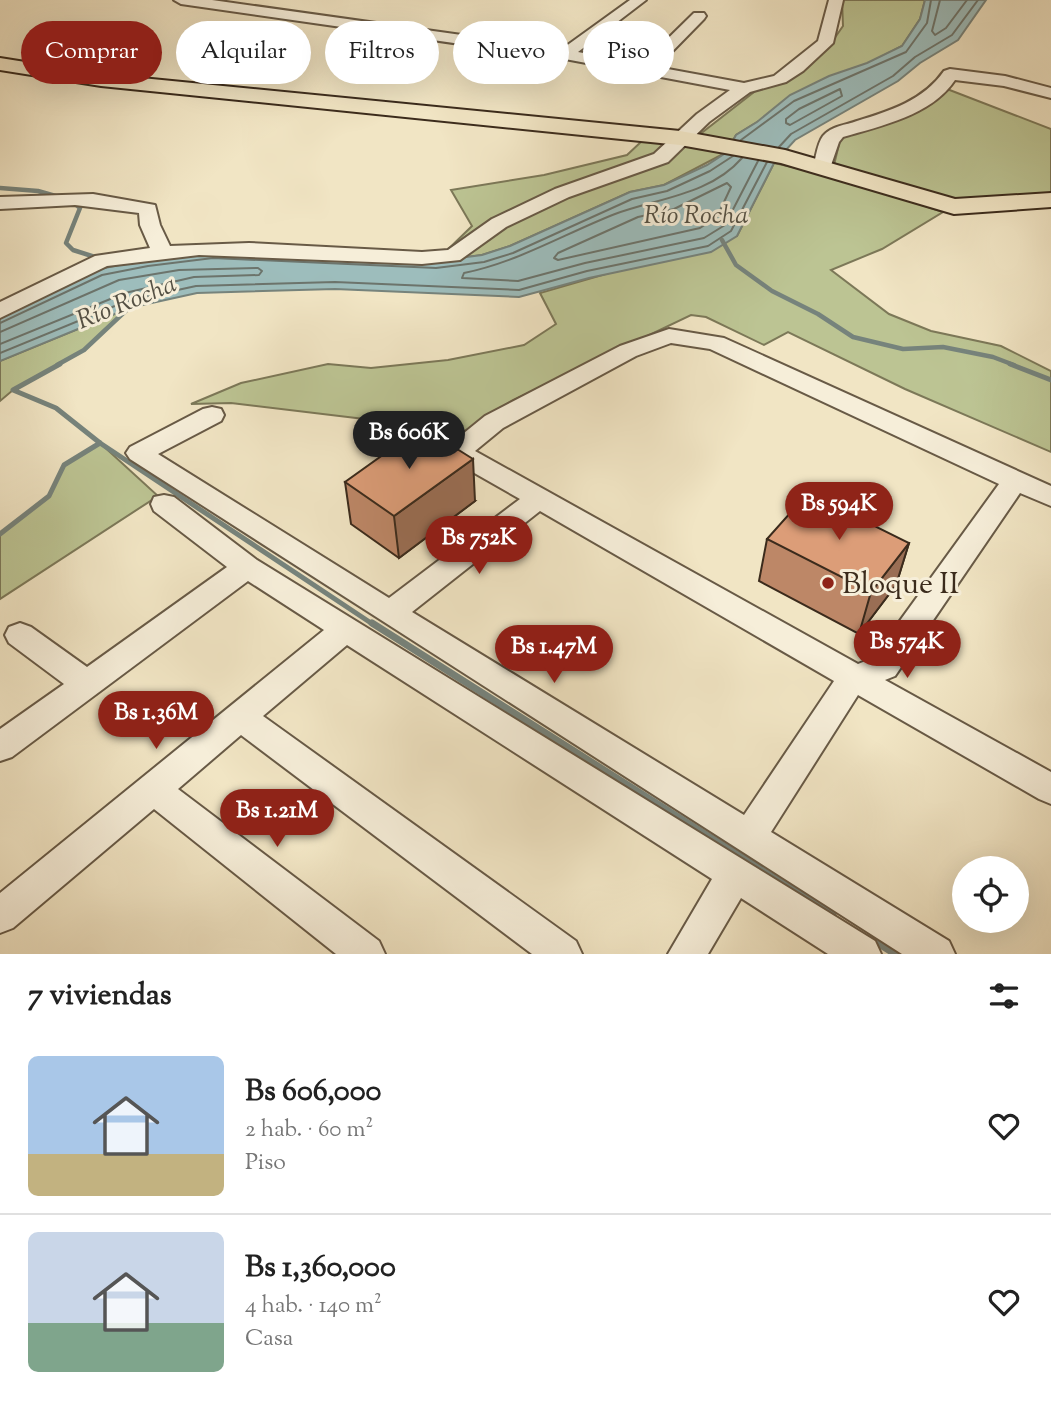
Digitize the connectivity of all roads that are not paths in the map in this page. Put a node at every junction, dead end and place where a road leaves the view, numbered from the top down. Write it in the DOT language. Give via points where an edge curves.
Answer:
graph roads {
  1 [pos="181,0"];
  2 [pos="639,0"];
  3 [pos="836,0"];
  4 [pos="226,3"];
  5 [pos="699,16"];
  6 [pos="453,37"];
  7 [pos="674,41"];
  8 [pos="569,51"];
  9 [pos="0,64"];
  10 [pos="674,74"];
  11 [pos="744,88"];
  12 [pos="1051,93"];
  13 [pos="680,138"];
  14 [pos="822,167"];
  15 [pos="1051,200"];
  16 [pos="0,203"];
  17 [pos="163,253"];
  18 [pos="0,311"];
  19 [pos="212,415"];
  20 [pos="1015,481"];
  21 [pos="1051,498"];
  22 [pos="538,499"];
  23 [pos="164,504"];
  24 [pos="247,567"];
  25 [pos="390,613"];
  26 [pos="346,629"];
  27 [pos="20,635"];
  28 [pos="856,678"];
  29 [pos="87,684"];
  30 [pos="240,717"];
  31 [pos="0,747"];
  32 [pos="153,789"];
  33 [pos="1051,789"];
  34 [pos="748,838"];
  35 [pos="735,875"];
  36 [pos="0,915"];
  37 [pos="366,954"];
  38 [pos="563,954"];
  39 [pos="687,954"];
  40 [pos="862,954"];
  41 [pos="936,954"];
  1 -- 4 [label="street"];
  2 -- 8 [label="street"];
  3 -- 11 [label="street" via="825,43 813,55 780,79"];
  4 -- 6 [label="street"];
  5 -- 7 [label="street"];
  9 -- 13 [label="main road" via="101,79"];
  10 -- 11 [label="street"];
  11 -- 13 [label="street"];
  12 -- 14 [label="street" via="950,74 946,84 897,115 837,133 830,139"];
  13 -- 14 [label="main road"];
  13 -- 17 [label="street" via="662,158 562,193 499,223 453,256 249,249"];
  14 -- 15 [label="main road" via="954,207"];
  16 -- 17 [label="street" via="123,202 148,209"];
  17 -- 18 [label="street" via="102,260"];
  19 -- 25 [label="street" via="139,453"];
  20 -- 21 [label="street"];
  20 -- 22 [label="street" via="716,343 669,336 628,351 494,422 457,452"];
  20 -- 28 [label="street" via="884,667"];
  22 -- 25 [label="street"];
  22 -- 28 [label="street"];
  23 -- 24 [label="street"];
  24 -- 26 [label="street"];
  24 -- 29 [label="street"];
  25 -- 34 [label="street"];
  26 -- 30 [label="street"];
  26 -- 35 [label="street"];
  27 -- 29 [label="street"];
  28 -- 33 [label="street"];
  28 -- 34 [label="street" via="850,680"];
  29 -- 31 [label="street"];
  30 -- 32 [label="street"];
  30 -- 38 [label="street"];
  32 -- 36 [label="street"];
  32 -- 37 [label="street"];
  34 -- 41 [label="street"];
  35 -- 39 [label="street"];
  35 -- 40 [label="street"];
}
